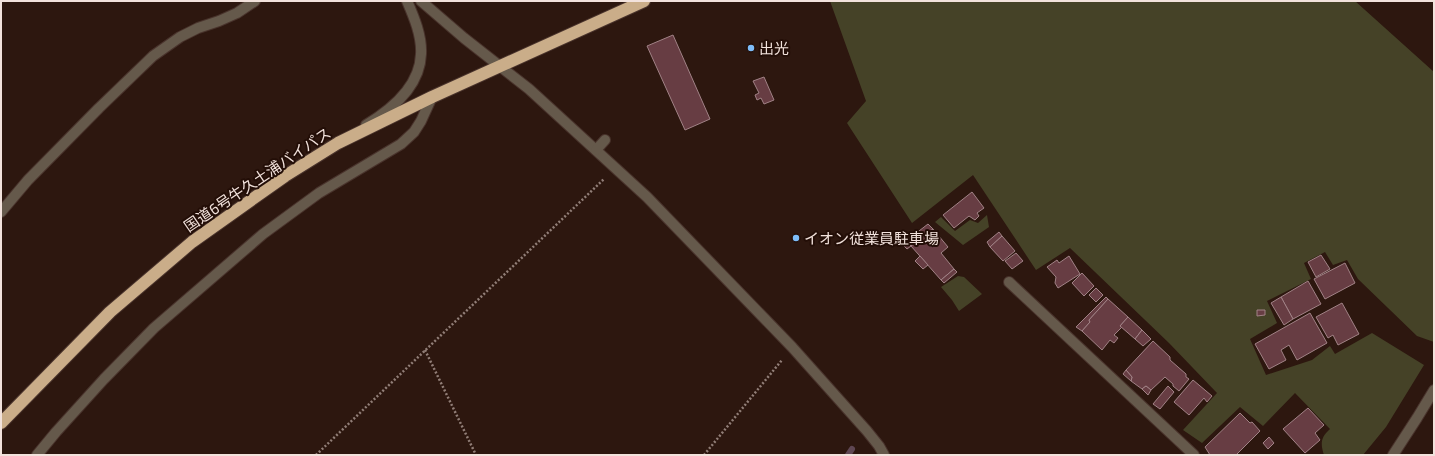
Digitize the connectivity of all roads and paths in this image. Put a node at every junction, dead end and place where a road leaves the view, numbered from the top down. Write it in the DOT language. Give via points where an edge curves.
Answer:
graph roads {
  1 [pos="255,1"];
  2 [pos="407,1"];
  3 [pos="420,1"];
  4 [pos="644,1"];
  5 [pos="500,66"];
  6 [pos="432,97"];
  7 [pos="605,140"];
  8 [pos="338,144"];
  9 [pos="596,150"];
  10 [pos="616,168"];
  11 [pos="1,212"];
  12 [pos="1009,282"];
  13 [pos="792,347"];
  14 [pos="425,350"];
  15 [pos="1434,390"];
  16 [pos="1,423"];
  17 [pos="37,455"];
  18 [pos="316,455"];
  19 [pos="476,455"];
  20 [pos="704,455"];
  21 [pos="884,455"];
  22 [pos="1194,455"];
  23 [pos="1393,455"];
  1 -- 11 [label="street" via="237,13 180,37 153,56 98,108 28,180"];
  2 -- 8 [label="street" via="421,47 421,56 413,82 390,108"];
  3 -- 5 [label="street"];
  4 -- 5 [label="highway, 国道6号牛久土浦バイパス"];
  5 -- 6 [label="highway, 国道6号牛久土浦バイパス"];
  5 -- 9 [label="street"];
  6 -- 8 [label="highway, 国道6号牛久土浦バイパス"];
  6 -- 17 [label="street" via="414,132 401,144 319,193 263,234 154,328 104,379"];
  7 -- 9 [label="street"];
  8 -- 16 [label="highway, 国道6号牛久土浦バイパス" via="285,176 192,242 110,312"];
  9 -- 10 [label="street"];
  10 -- 13 [label="street"];
  10 -- 14 [label="path"];
  12 -- 22 [label="street"];
  13 -- 20 [label="path"];
  13 -- 21 [label="street" via="867,431"];
  14 -- 18 [label="path"];
  14 -- 19 [label="path"];
  15 -- 23 [label="street"];
}
